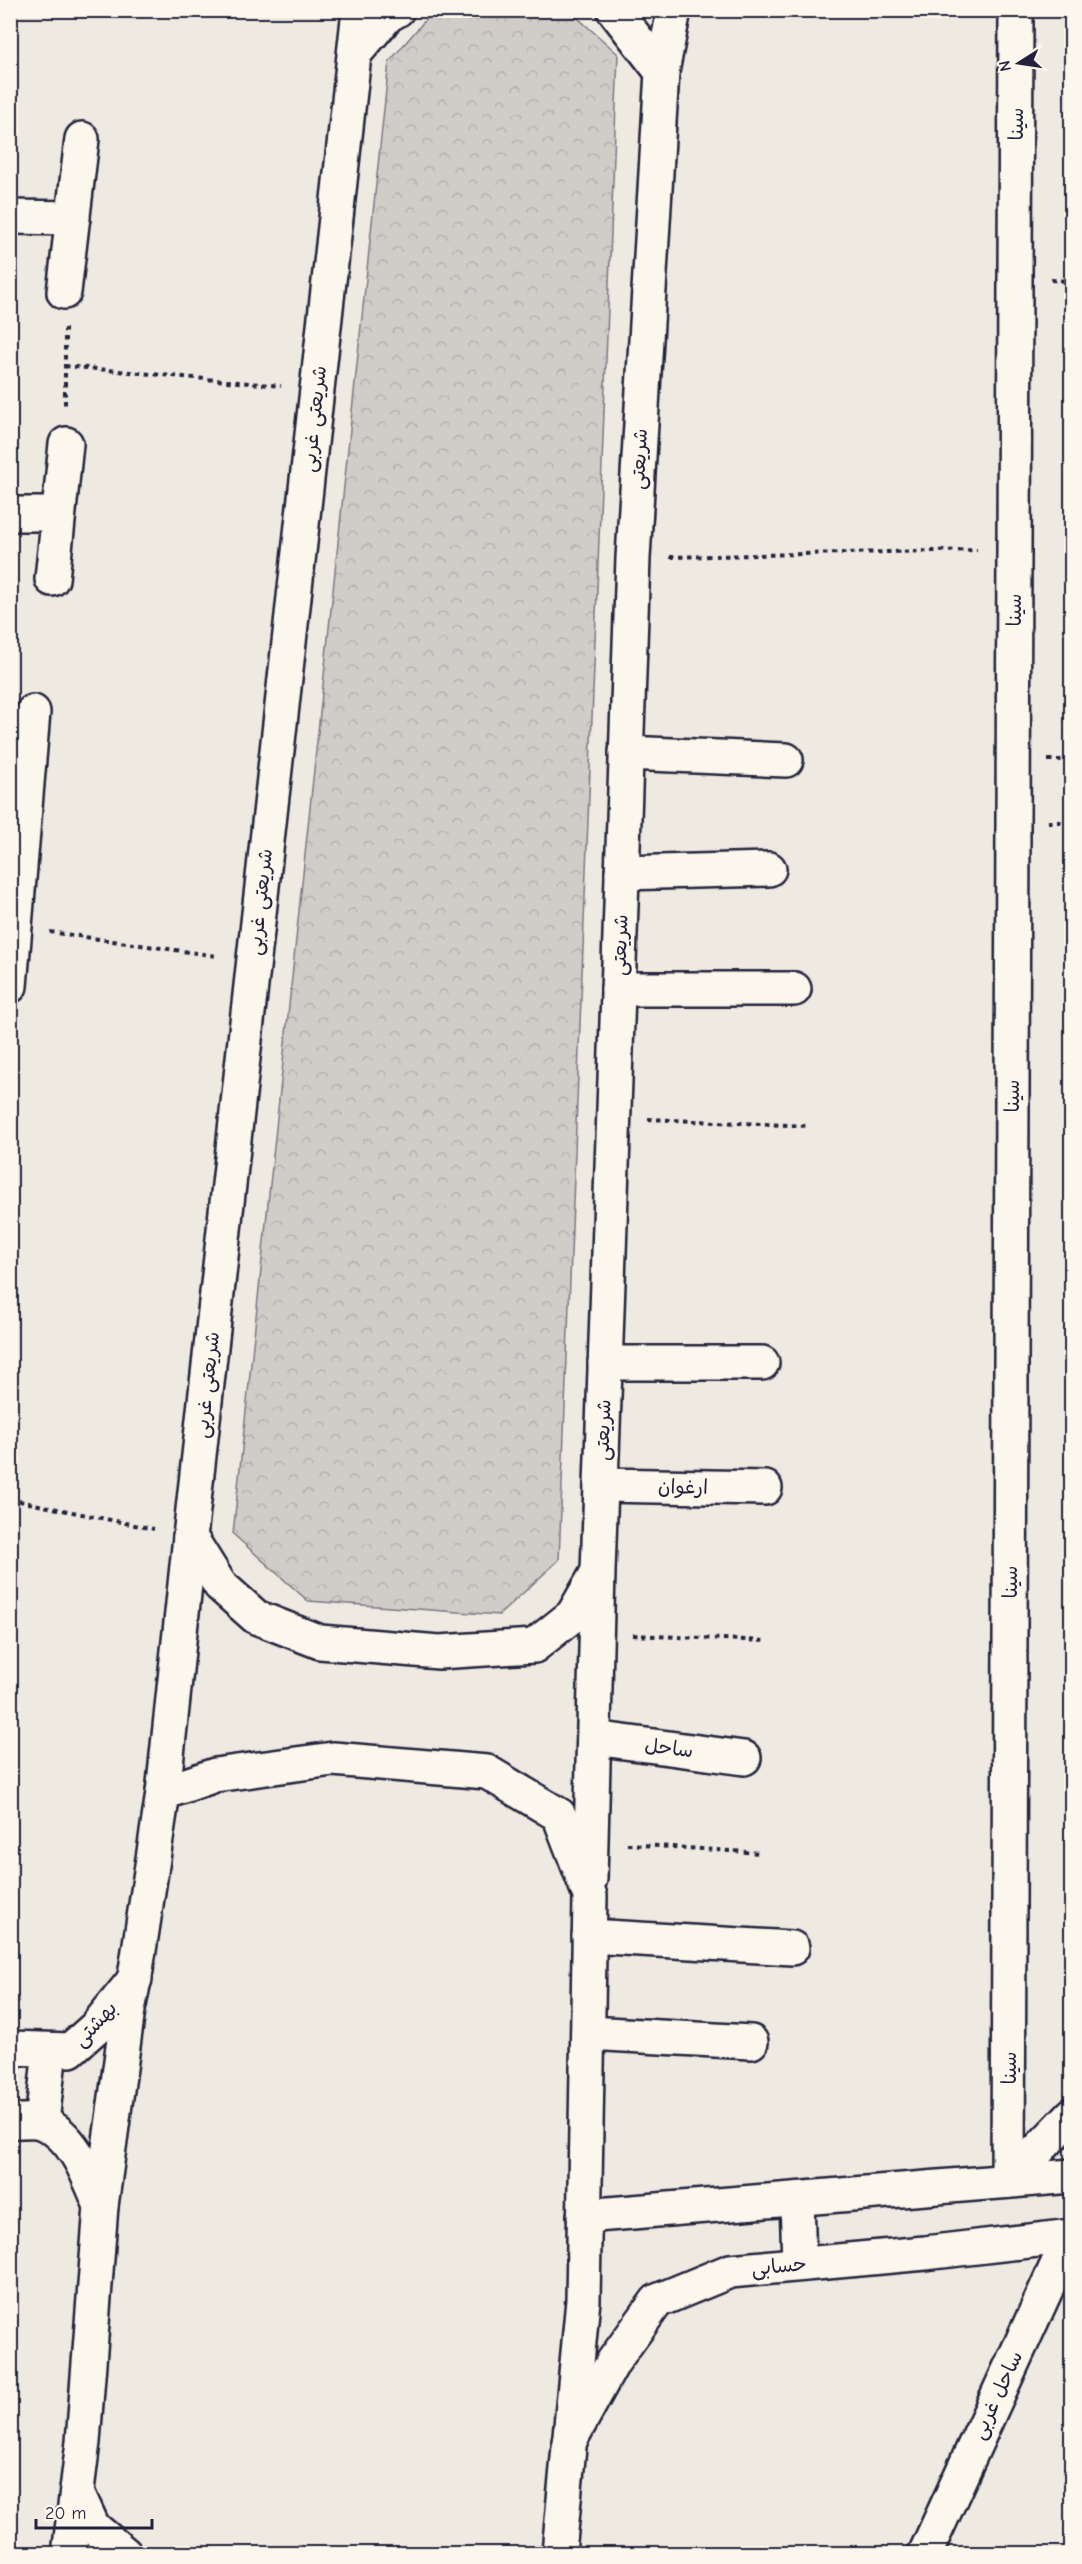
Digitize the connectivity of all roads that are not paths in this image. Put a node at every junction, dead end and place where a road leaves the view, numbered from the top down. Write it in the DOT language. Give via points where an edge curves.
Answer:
graph roads {
  1 [pos="359,10"];
  2 [pos="397,10"];
  3 [pos="614,10"];
  4 [pos="674,10"];
  5 [pos="1016,10"];
  6 [pos="355,53"];
  7 [pos="662,72"];
  8 [pos="82,140"];
  9 [pos="10,217"];
  10 [pos="73,218"];
  11 [pos="64,292"];
  12 [pos="66,444"];
  13 [pos="10,514"];
  14 [pos="58,514"];
  15 [pos="52,579"];
  16 [pos="33,712"];
  17 [pos="626,753"];
  18 [pos="786,760"];
  19 [pos="19,796"];
  20 [pos="769,869"];
  21 [pos="622,873"];
  22 [pos="10,986"];
  23 [pos="618,989"];
  24 [pos="794,989"];
  25 [pos="605,1363"];
  26 [pos="762,1363"];
  27 [pos="601,1485"];
  28 [pos="765,1488"];
  29 [pos="190,1537"];
  30 [pos="598,1572"];
  31 [pos="594,1738"];
  32 [pos="744,1758"];
  33 [pos="164,1793"];
  34 [pos="590,1896"];
  35 [pos="589,1936"];
  36 [pos="792,1948"];
  37 [pos="135,1979"];
  38 [pos="588,2033"];
  39 [pos="751,2042"];
  40 [pos="10,2048"];
  41 [pos="50,2050"];
  42 [pos="1071,2115"];
  43 [pos="10,2121"];
  44 [pos="42,2122"];
  45 [pos="1071,2176"];
  46 [pos="1008,2181"];
  47 [pos="797,2199"];
  48 [pos="101,2206"];
  49 [pos="584,2216"];
  50 [pos="1071,2236"];
  51 [pos="799,2264"];
  52 [pos="569,2442"];
  53 [pos="77,2492"];
  54 [pos="69,2553"];
  55 [pos="125,2553"];
  56 [pos="558,2553"];
  57 [pos="925,2553"];
  1 -- 6 [label="main road, شریعتی غربی"];
  2 -- 6 [label="main road"];
  3 -- 7 [label="main road"];
  4 -- 7 [label="main road, شریعتی"];
  5 -- 46 [label="main road, سینا"];
  6 -- 29 [label="main road, شریعتی غربی"];
  7 -- 17 [label="main road, شریعتی" via="633,558"];
  8 -- 10 [label="main road"];
  9 -- 10 [label="main road"];
  10 -- 11 [label="main road"];
  12 -- 14 [label="main road"];
  13 -- 14 [label="main road"];
  14 -- 15 [label="main road"];
  16 -- 19 [label="main road"];
  17 -- 18 [label="main road"];
  17 -- 21 [label="main road, شریعتی"];
  19 -- 22 [label="main road"];
  20 -- 21 [label="main road"];
  21 -- 23 [label="main road, شریعتی"];
  23 -- 24 [label="main road"];
  23 -- 25 [label="main road, شریعتی"];
  25 -- 26 [label="main road"];
  25 -- 27 [label="main road, شریعتی"];
  27 -- 28 [label="main road, ارغوان"];
  27 -- 30 [label="main road, شریعتی"];
  29 -- 30 [label="main road" via="220,1585 256,1617 320,1642 343,1644 439,1652 534,1646 573,1615"];
  29 -- 33 [label="main road, شریعتی غربی"];
  30 -- 31 [label="main road, شریعتی"];
  31 -- 32 [label="main road, ساحل"];
  31 -- 34 [label="main road, شریعتی"];
  33 -- 34 [label="main road" via="215,1775 333,1759 487,1772 559,1815"];
  33 -- 37 [label="main road, شریعتی غربی"];
  34 -- 35 [label="main road, شریعتی"];
  35 -- 36 [label="main road"];
  35 -- 38 [label="main road, شریعتی"];
  37 -- 41 [label="main road, بهشتی" via="96,2027 69,2050"];
  37 -- 48 [label="main road, شریعتی غربی"];
  38 -- 39 [label="main road"];
  38 -- 49 [label="main road, شریعتی"];
  40 -- 41 [label="main road, بهشتی"];
  41 -- 44 [label="main road"];
  42 -- 46 [label="main road"];
  43 -- 44 [label="main road"];
  44 -- 48 [label="main road" via="64,2138 85,2169"];
  45 -- 46 [label="main road"];
  46 -- 47 [label="main road"];
  47 -- 49 [label="main road"];
  47 -- 51 [label="main road"];
  48 -- 53 [label="main road, شریعتی غربی"];
  49 -- 52 [label="main road, شریعتی" via="583,2300"];
  50 -- 51 [label="main road, حسابی"];
  50 -- 57 [label="main road, ساحل غربی"];
  51 -- 52 [label="main road, حسابی" via="730,2271 657,2301 614,2362"];
  52 -- 56 [label="main road, شریعتی"];
  53 -- 54 [label="main road"];
  53 -- 55 [label="main road" via="93,2527"];
}
